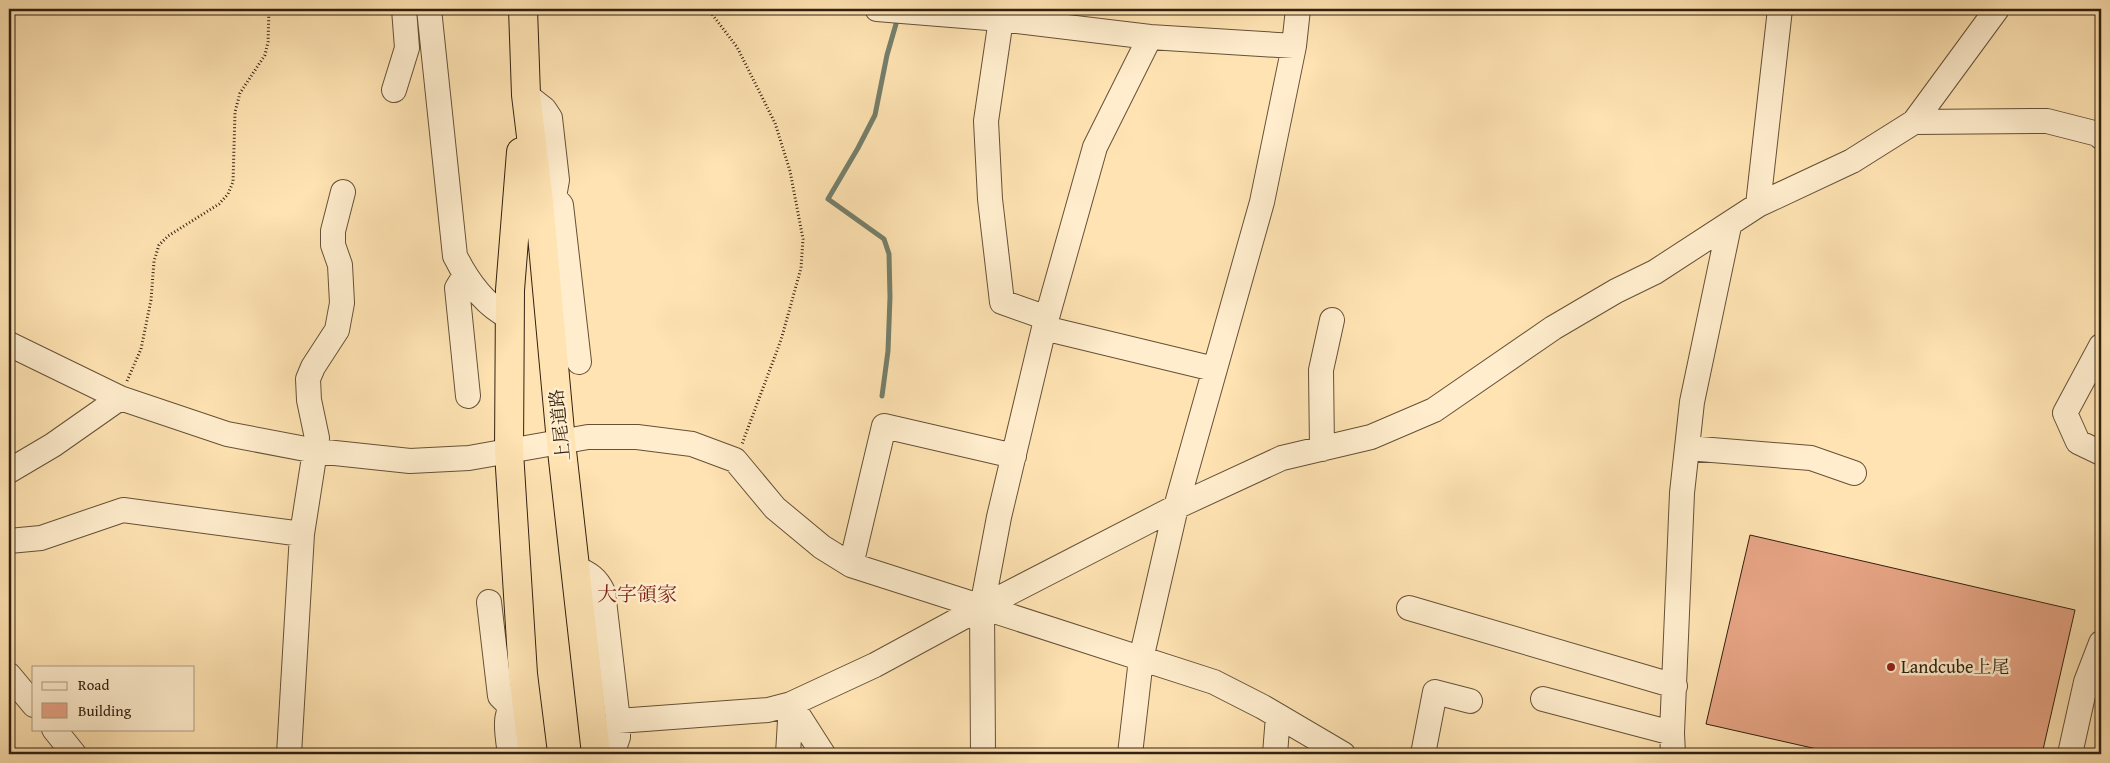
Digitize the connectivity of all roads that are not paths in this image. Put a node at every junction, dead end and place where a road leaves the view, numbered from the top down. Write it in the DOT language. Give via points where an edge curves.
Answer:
graph roads {
  1 [pos="404,9"];
  2 [pos="429,9"];
  3 [pos="523,9"];
  4 [pos="877,9"];
  5 [pos="1298,9"];
  6 [pos="1780,9"];
  7 [pos="1997,9"];
  8 [pos="1003,14"];
  9 [pos="1150,37"];
  10 [pos="1294,46"];
  11 [pos="394,90"];
  12 [pos="526,94"];
  13 [pos="1914,122"];
  14 [pos="2101,137"];
  15 [pos="343,192"];
  16 [pos="546,200"];
  17 [pos="1758,205"];
  18 [pos="1729,226"];
  19 [pos="465,276"];
  20 [pos="509,317"];
  21 [pos="1332,320"];
  22 [pos="1046,323"];
  23 [pos="9,344"];
  24 [pos="2101,346"];
  25 [pos="579,362"];
  26 [pos="1214,369"];
  27 [pos="468,396"];
  28 [pos="120,398"];
  29 [pos="561,442"];
  30 [pos="1687,448"];
  31 [pos="1322,449"];
  32 [pos="316,452"];
  33 [pos="508,452"];
  34 [pos="2101,453"];
  35 [pos="1014,456"];
  36 [pos="9,471"];
  37 [pos="1854,473"];
  38 [pos="1176,507"];
  39 [pos="302,534"];
  40 [pos="9,541"];
  41 [pos="851,565"];
  42 [pos="575,568"];
  43 [pos="489,602"];
  44 [pos="982,607"];
  45 [pos="1409,608"];
  46 [pos="2101,646"];
  47 [pos="1141,660"];
  48 [pos="9,675"];
  49 [pos="1675,686"];
  50 [pos="518,699"];
  51 [pos="1543,699"];
  52 [pos="1470,700"];
  53 [pos="32,703"];
  54 [pos="791,704"];
  55 [pos="1278,716"];
  56 [pos="618,721"];
  57 [pos="55,730"];
  58 [pos="1673,744"];
  59 [pos="74,754"];
  60 [pos="289,754"];
  61 [pos="510,754"];
  62 [pos="533,754"];
  63 [pos="608,754"];
  64 [pos="788,754"];
  65 [pos="823,754"];
  66 [pos="983,754"];
  67 [pos="1130,754"];
  68 [pos="1275,754"];
  69 [pos="1343,754"];
  70 [pos="1423,754"];
  71 [pos="2070,754"];
  1 -- 11 [label="street" via="407,48"];
  2 -- 19 [label="street" via="455,256"];
  3 -- 12 [label="highway, 上尾道路"];
  4 -- 8 [label="street"];
  5 -- 10 [label="street"];
  6 -- 17 [label="street"];
  7 -- 13 [label="street"];
  8 -- 9 [label="street"];
  8 -- 22 [label="street" via="986,121 990,198 1002,302"];
  9 -- 10 [label="street"];
  9 -- 22 [label="street" via="1096,147"];
  10 -- 26 [label="street" via="1262,202"];
  12 -- 16 [label="highway, 上尾道路"];
  12 -- 20 [label="highway, 上尾道路"];
  13 -- 14 [label="street" via="2047,122"];
  13 -- 17 [label="street" via="1852,160"];
  15 -- 32 [label="street" via="333,231 333,245 340,265 342,303 338,330 308,379 317,438"];
  16 -- 25 [label="street" via="562,205"];
  16 -- 29 [label="highway, 上尾道路"];
  17 -- 18 [label="street"];
  18 -- 30 [label="street" via="1692,402"];
  18 -- 31 [label="street" via="1655,272 1616,290 1553,328 1434,410 1371,438"];
  19 -- 20 [label="street" via="493,308"];
  19 -- 27 [label="street" via="458,288"];
  20 -- 33 [label="highway, 上尾道路"];
  21 -- 31 [label="street" via="1321,370"];
  22 -- 26 [label="street"];
  22 -- 35 [label="street"];
  23 -- 28 [label="street"];
  24 -- 34 [label="street" via="2065,413 2078,442"];
  26 -- 38 [label="street"];
  28 -- 32 [label="street" via="227,434"];
  28 -- 36 [label="street" via="54,445"];
  29 -- 33 [label="street"];
  29 -- 41 [label="street" via="588,437 637,436 692,444 735,460 775,508 822,547"];
  29 -- 42 [label="highway, 上尾道路"];
  30 -- 37 [label="street" via="1811,458"];
  30 -- 49 [label="street" via="1682,493"];
  31 -- 38 [label="street" via="1282,458"];
  32 -- 33 [label="street" via="410,461"];
  32 -- 39 [label="street"];
  33 -- 50 [label="highway, 上尾道路"];
  35 -- 41 [label="street" via="884,426"];
  35 -- 44 [label="street"];
  38 -- 44 [label="street"];
  38 -- 47 [label="street"];
  39 -- 40 [label="street" via="123,510 41,538"];
  39 -- 60 [label="street"];
  41 -- 44 [label="street"];
  42 -- 56 [label="street" via="594,578 602,592"];
  42 -- 63 [label="highway, 上尾道路"];
  43 -- 50 [label="street" via="500,696"];
  44 -- 47 [label="street"];
  44 -- 54 [label="street" via="875,666"];
  44 -- 66 [label="street"];
  45 -- 49 [label="street"];
  46 -- 71 [label="street" via="2086,682"];
  47 -- 55 [label="street" via="1214,682"];
  47 -- 67 [label="street"];
  48 -- 53 [label="street"];
  49 -- 58 [label="street"];
  50 -- 61 [label="street" via="506,722"];
  50 -- 62 [label="highway, 上尾道路"];
  51 -- 58 [label="street"];
  52 -- 70 [label="street" via="1435,692"];
  54 -- 56 [label="street" via="768,710"];
  54 -- 64 [label="street"];
  54 -- 65 [label="street"];
  55 -- 68 [label="street"];
  55 -- 69 [label="street"];
  56 -- 63 [label="street" via="618,737"];
  57 -- 59 [label="street"];
}
